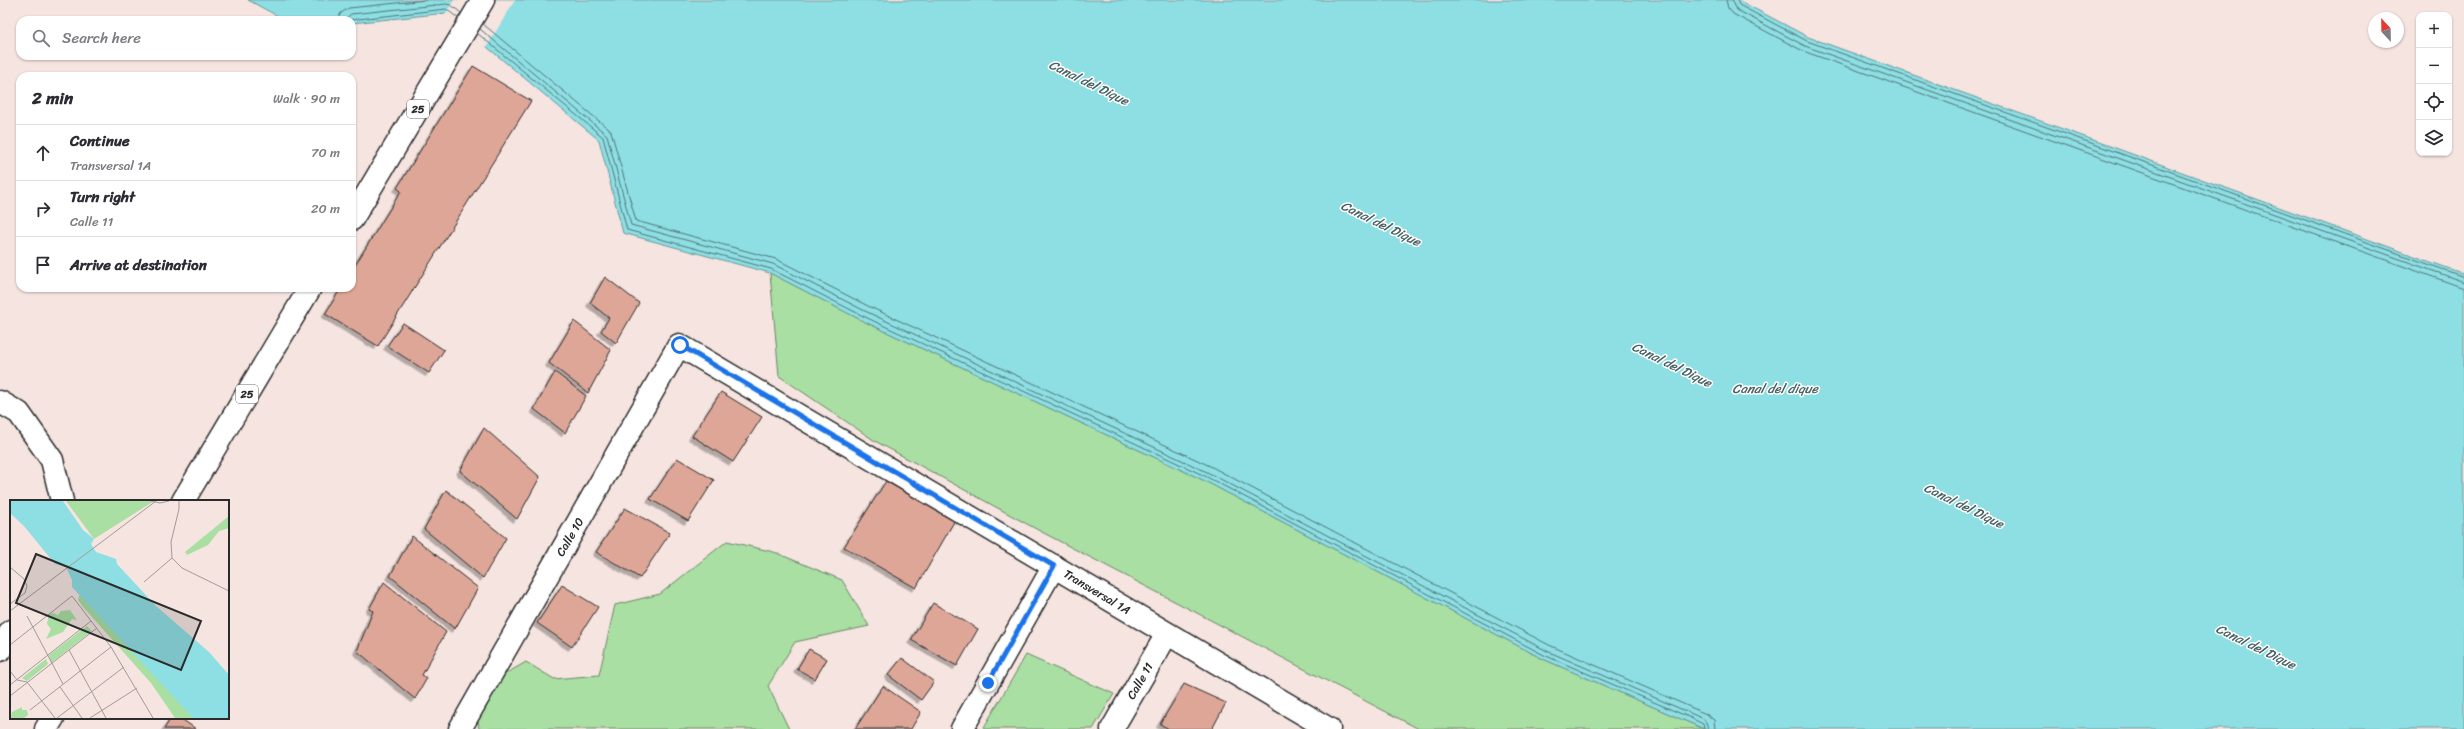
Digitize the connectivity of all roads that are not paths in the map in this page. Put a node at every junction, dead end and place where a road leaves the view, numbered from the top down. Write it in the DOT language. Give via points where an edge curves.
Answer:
graph roads {
  1 [pos="483,0"];
  2 [pos="356,212"];
  3 [pos="308,292"];
  4 [pos="680,345"];
  5 [pos="0,402"];
  6 [pos="62,500"];
  7 [pos="184,500"];
  8 [pos="1054,566"];
  9 [pos="10,633"];
  10 [pos="1168,634"];
  11 [pos="0,650"];
  12 [pos="52,719"];
  13 [pos="46,729"];
  14 [pos="460,729"];
  15 [pos="962,729"];
  16 [pos="1112,729"];
  17 [pos="1329,729"];
  1 -- 2 [label="main road, 25"];
  3 -- 7 [label="main road, 25"];
  4 -- 8 [label="main road, Transversal 1A"];
  4 -- 14 [label="main road, Calle 10"];
  5 -- 6 [label="main road" via="19,413 52,460"];
  8 -- 10 [label="main road, Transversal 1A"];
  8 -- 15 [label="main road"];
  9 -- 11 [label="main road"];
  10 -- 16 [label="main road, Calle 11"];
  10 -- 17 [label="main road, Transversal 1A"];
  12 -- 13 [label="main road"];
}
